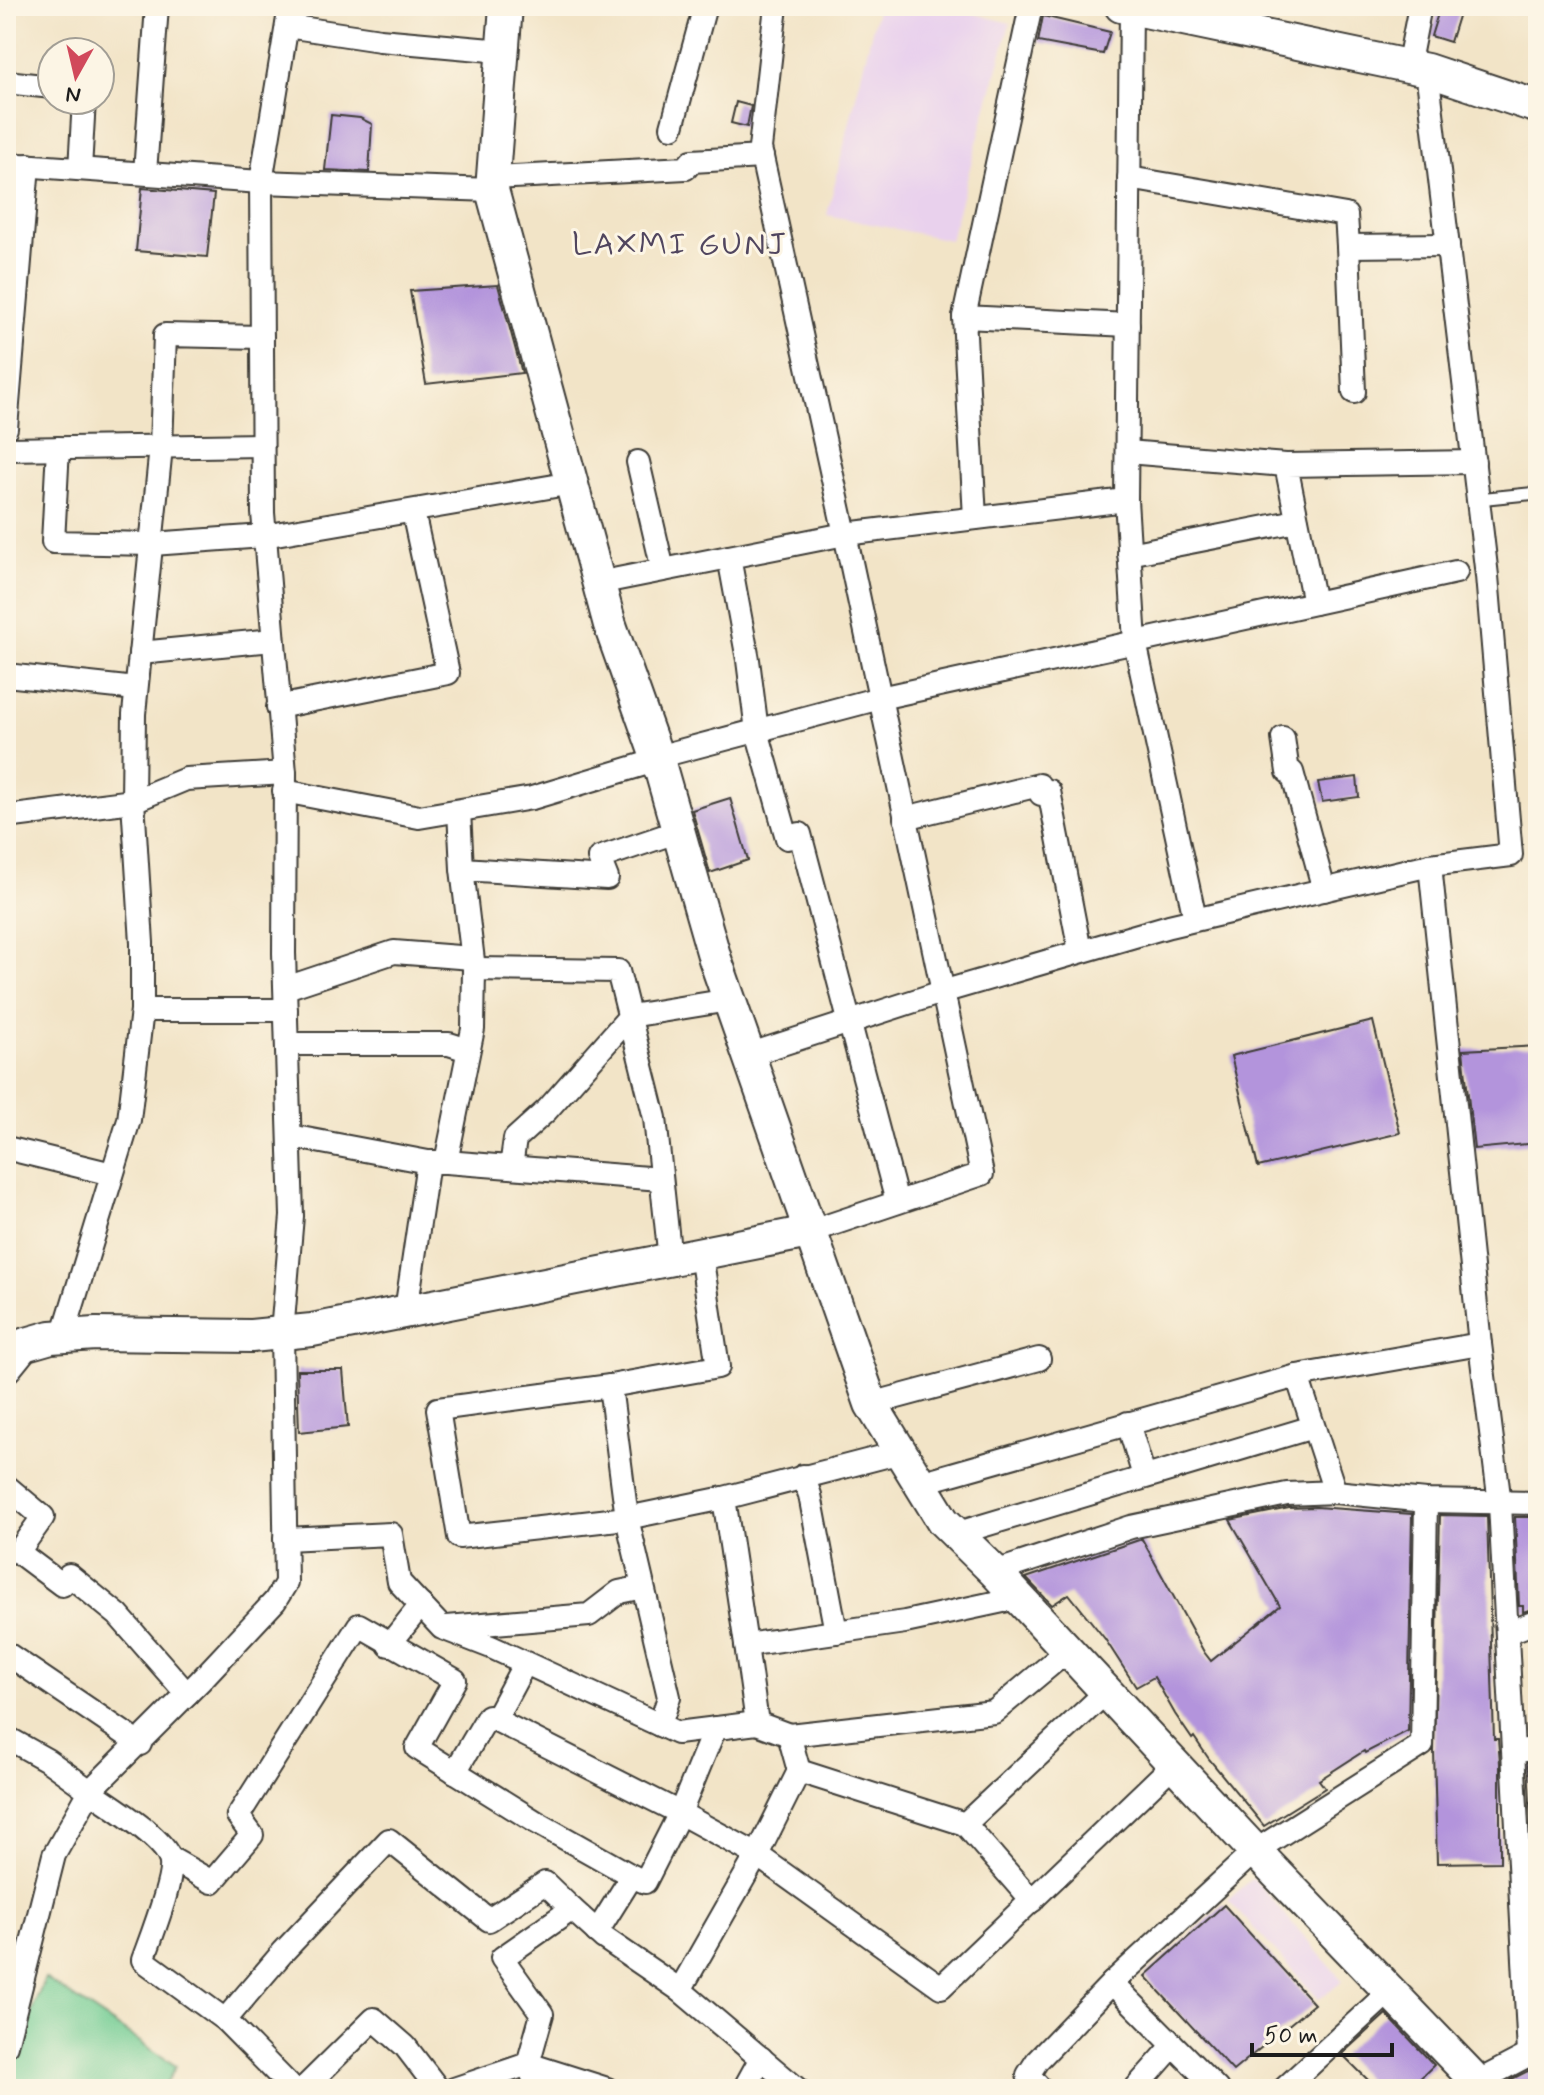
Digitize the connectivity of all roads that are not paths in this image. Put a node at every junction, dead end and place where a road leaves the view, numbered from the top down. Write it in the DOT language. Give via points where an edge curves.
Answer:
graph roads {
  1 [pos="157,6"];
  2 [pos="506,6"];
  3 [pos="705,6"];
  4 [pos="776,6"];
  5 [pos="1031,6"];
  6 [pos="1420,6"];
  7 [pos="1126,7"];
  8 [pos="289,16"];
  9 [pos="502,51"];
  10 [pos="1418,68"];
  11 [pos="6,82"];
  12 [pos="36,85"];
  13 [pos="1538,107"];
  14 [pos="83,116"];
  15 [pos="672,127"];
  16 [pos="762,157"];
  17 [pos="17,165"];
  18 [pos="80,169"];
  19 [pos="145,173"];
  20 [pos="1129,178"];
  21 [pos="261,182"];
  22 [pos="492,184"];
  23 [pos="1448,245"];
  24 [pos="1348,246"];
  25 [pos="964,317"];
  26 [pos="1128,325"];
  27 [pos="262,337"];
  28 [pos="1354,392"];
  29 [pos="6,428"];
  30 [pos="262,445"];
  31 [pos="161,447"];
  32 [pos="58,448"];
  33 [pos="6,449"];
  34 [pos="1127,452"];
  35 [pos="638,462"];
  36 [pos="1474,462"];
  37 [pos="1286,465"];
  38 [pos="572,483"];
  39 [pos="1538,493"];
  40 [pos="1478,499"];
  41 [pos="1126,500"];
  42 [pos="413,512"];
  43 [pos="975,518"];
  44 [pos="1297,521"];
  45 [pos="845,534"];
  46 [pos="264,536"];
  47 [pos="152,544"];
  48 [pos="1129,554"];
  49 [pos="729,557"];
  50 [pos="663,570"];
  51 [pos="1456,572"];
  52 [pos="598,583"];
  53 [pos="1314,603"];
  54 [pos="273,640"];
  55 [pos="1135,642"];
  56 [pos="140,653"];
  57 [pos="6,675"];
  58 [pos="136,689"];
  59 [pos="880,698"];
  60 [pos="278,707"];
  61 [pos="757,731"];
  62 [pos="1283,738"];
  63 [pos="658,758"];
  64 [pos="285,782"];
  65 [pos="133,801"];
  66 [pos="459,811"];
  67 [pos="6,817"];
  68 [pos="905,818"];
  69 [pos="679,831"];
  70 [pos="1430,865"];
  71 [pos="462,869"];
  72 [pos="1324,890"];
  73 [pos="1195,919"];
  74 [pos="1080,951"];
  75 [pos="473,964"];
  76 [pos="942,992"];
  77 [pos="286,999"];
  78 [pos="729,1000"];
  79 [pos="142,1010"];
  80 [pos="630,1016"];
  81 [pos="849,1022"];
  82 [pos="287,1044"];
  83 [pos="468,1050"];
  84 [pos="748,1055"];
  85 [pos="290,1136"];
  86 [pos="6,1148"];
  87 [pos="437,1162"];
  88 [pos="511,1167"];
  89 [pos="112,1174"];
  90 [pos="661,1179"];
  91 [pos="897,1202"];
  92 [pos="809,1232"];
  93 [pos="701,1254"];
  94 [pos="670,1260"];
  95 [pos="406,1311"];
  96 [pos="282,1333"];
  97 [pos="63,1336"];
  98 [pos="1480,1344"];
  99 [pos="1039,1359"];
  100 [pos="7,1362"];
  101 [pos="1297,1376"];
  102 [pos="610,1386"];
  103 [pos="871,1404"];
  104 [pos="1128,1423"];
  105 [pos="1313,1427"];
  106 [pos="901,1452"];
  107 [pos="803,1476"];
  108 [pos="1144,1476"];
  109 [pos="920,1483"];
  110 [pos="6,1486"];
  111 [pos="1335,1492"];
  112 [pos="724,1498"];
  113 [pos="1426,1501"];
  114 [pos="1538,1503"];
  115 [pos="1500,1504"];
  116 [pos="627,1518"];
  117 [pos="955,1534"];
  118 [pos="285,1539"];
  119 [pos="995,1572"];
  120 [pos="643,1587"];
  121 [pos="1017,1598"];
  122 [pos="421,1605"];
  123 [pos="1538,1621"];
  124 [pos="442,1628"];
  125 [pos="836,1632"];
  126 [pos="1507,1633"];
  127 [pos="389,1645"];
  128 [pos="746,1645"];
  129 [pos="1067,1651"];
  130 [pos="6,1653"];
  131 [pos="525,1663"];
  132 [pos="1106,1692"];
  133 [pos="187,1694"];
  134 [pos="495,1719"];
  135 [pos="757,1723"];
  136 [pos="660,1725"];
  137 [pos="715,1728"];
  138 [pos="789,1735"];
  139 [pos="6,1737"];
  140 [pos="140,1744"];
  141 [pos="1538,1749"];
  142 [pos="1514,1751"];
  143 [pos="1175,1763"];
  144 [pos="799,1771"];
  145 [pos="455,1772"];
  146 [pos="90,1791"];
  147 [pos="680,1813"];
  148 [pos="965,1824"];
  149 [pos="1528,1830"];
  150 [pos="1255,1851"];
  151 [pos="757,1855"];
  152 [pos="170,1858"];
  153 [pos="632,1876"];
  154 [pos="1032,1901"];
  155 [pos="572,1909"];
  156 [pos="597,1932"];
  157 [pos="1112,1983"];
  158 [pos="680,1990"];
  159 [pos="1390,1991"];
  160 [pos="225,2020"];
  161 [pos="6,2045"];
  162 [pos="1173,2046"];
  163 [pos="1534,2052"];
  164 [pos="761,2058"];
  165 [pos="528,2064"];
  166 [pos="1028,2084"];
  167 [pos="1480,2086"];
  168 [pos="293,2089"];
  169 [pos="303,2089"];
  170 [pos="438,2089"];
  171 [pos="454,2089"];
  172 [pos="538,2089"];
  173 [pos="607,2089"];
  174 [pos="744,2089"];
  175 [pos="797,2089"];
  176 [pos="1135,2089"];
  177 [pos="1217,2089"];
  178 [pos="1284,2089"];
  1 -- 19 [label="street"];
  2 -- 9 [label="main road"];
  3 -- 15 [label="street"];
  4 -- 16 [label="street"];
  5 -- 25 [label="street"];
  6 -- 10 [label="street"];
  7 -- 10 [label="main road"];
  7 -- 20 [label="street"];
  8 -- 9 [label="street" via="380,40"];
  8 -- 21 [label="street"];
  9 -- 22 [label="main road"];
  10 -- 13 [label="main road"];
  10 -- 23 [label="street"];
  11 -- 12 [label="street"];
  14 -- 18 [label="street"];
  16 -- 22 [label="street"];
  16 -- 45 [label="street"];
  17 -- 18 [label="street"];
  17 -- 29 [label="street"];
  18 -- 19 [label="street"];
  19 -- 21 [label="street"];
  20 -- 24 [label="street" via="1346,215"];
  20 -- 26 [label="street"];
  21 -- 22 [label="street"];
  21 -- 27 [label="street"];
  22 -- 38 [label="main road"];
  23 -- 24 [label="street"];
  23 -- 36 [label="street"];
  24 -- 28 [label="street"];
  25 -- 26 [label="street"];
  25 -- 43 [label="street"];
  26 -- 34 [label="street"];
  27 -- 30 [label="street"];
  27 -- 31 [label="street" via="165,335"];
  30 -- 31 [label="street"];
  30 -- 46 [label="street"];
  31 -- 32 [label="street"];
  31 -- 47 [label="street"];
  32 -- 33 [label="street"];
  32 -- 47 [label="street" via="53,542"];
  34 -- 37 [label="street"];
  34 -- 41 [label="street"];
  35 -- 50 [label="street"];
  36 -- 37 [label="street"];
  36 -- 40 [label="street"];
  37 -- 44 [label="street"];
  38 -- 42 [label="street"];
  38 -- 52 [label="main road"];
  39 -- 40 [label="lane"];
  40 -- 70 [label="street" via="1511,855"];
  41 -- 43 [label="street"];
  41 -- 48 [label="street"];
  42 -- 46 [label="street"];
  42 -- 60 [label="street" via="448,673"];
  43 -- 45 [label="street"];
  44 -- 48 [label="street"];
  44 -- 53 [label="street"];
  45 -- 49 [label="street"];
  45 -- 59 [label="street"];
  46 -- 47 [label="street"];
  46 -- 54 [label="street"];
  47 -- 56 [label="street"];
  48 -- 55 [label="street"];
  49 -- 50 [label="street"];
  49 -- 61 [label="street"];
  50 -- 52 [label="street"];
  51 -- 53 [label="street"];
  52 -- 63 [label="main road"];
  53 -- 55 [label="street"];
  54 -- 56 [label="street"];
  54 -- 60 [label="street"];
  55 -- 59 [label="street"];
  55 -- 73 [label="street"];
  56 -- 58 [label="street"];
  57 -- 58 [label="street"];
  58 -- 65 [label="street"];
  59 -- 61 [label="street"];
  59 -- 68 [label="street"];
  60 -- 64 [label="street"];
  61 -- 63 [label="street"];
  61 -- 81 [label="street" via="787,838 800,834"];
  62 -- 72 [label="street" via="1288,772"];
  63 -- 66 [label="street" via="532,798"];
  63 -- 69 [label="main road"];
  64 -- 65 [label="street" via="186,779"];
  64 -- 66 [label="street" via="419,817"];
  64 -- 77 [label="street"];
  65 -- 67 [label="street"];
  65 -- 79 [label="street"];
  66 -- 71 [label="street"];
  68 -- 74 [label="street" via="1039,785 1041,794 1049,791"];
  68 -- 76 [label="street"];
  69 -- 71 [label="street" via="599,858 607,878"];
  69 -- 78 [label="main road"];
  70 -- 72 [label="street"];
  70 -- 98 [label="street"];
  71 -- 75 [label="street"];
  72 -- 73 [label="street"];
  73 -- 74 [label="street"];
  74 -- 76 [label="street"];
  75 -- 77 [label="street" via="394,952"];
  75 -- 80 [label="street" via="618,971"];
  75 -- 83 [label="street"];
  76 -- 81 [label="street"];
  76 -- 91 [label="street" via="982,1174"];
  77 -- 79 [label="street"];
  77 -- 82 [label="street"];
  78 -- 80 [label="street"];
  78 -- 84 [label="main road"];
  79 -- 89 [label="street" via="129,1120"];
  80 -- 88 [label="street" via="515,1139"];
  80 -- 90 [label="street" via="655,1118"];
  81 -- 84 [label="street"];
  81 -- 91 [label="street"];
  82 -- 83 [label="street" via="449,1044"];
  82 -- 85 [label="street"];
  83 -- 87 [label="street"];
  84 -- 92 [label="main road"];
  85 -- 87 [label="street"];
  85 -- 96 [label="street" via="292,1216"];
  86 -- 89 [label="street"];
  87 -- 88 [label="street"];
  87 -- 95 [label="street"];
  88 -- 90 [label="street"];
  89 -- 97 [label="street"];
  90 -- 94 [label="street"];
  91 -- 92 [label="street"];
  92 -- 93 [label="main road"];
  92 -- 103 [label="main road"];
  93 -- 94 [label="main road"];
  93 -- 102 [label="street" via="718,1367"];
  94 -- 95 [label="main road"];
  95 -- 96 [label="main road"];
  96 -- 97 [label="main road"];
  96 -- 118 [label="street"];
  97 -- 100 [label="main road" via="23,1345"];
  98 -- 101 [label="street"];
  98 -- 115 [label="street"];
  99 -- 103 [label="street"];
  101 -- 104 [label="street"];
  101 -- 105 [label="street"];
  102 -- 116 [label="street"];
  102 -- 116 [label="street" via="438,1409 459,1537"];
  103 -- 106 [label="main road"];
  104 -- 108 [label="street"];
  104 -- 109 [label="street"];
  105 -- 108 [label="street"];
  105 -- 111 [label="street"];
  106 -- 107 [label="street"];
  106 -- 109 [label="main road"];
  107 -- 112 [label="street"];
  107 -- 125 [label="street"];
  108 -- 117 [label="street"];
  109 -- 117 [label="main road"];
  110 -- 133 [label="street" via="43,1517 18,1552 62,1585 69,1575 118,1615"];
  111 -- 113 [label="street"];
  111 -- 119 [label="street" via="1262,1497 1131,1527"];
  112 -- 116 [label="street"];
  112 -- 128 [label="street"];
  113 -- 115 [label="street"];
  113 -- 150 [label="street" via="1422,1745"];
  114 -- 115 [label="street"];
  115 -- 126 [label="street"];
  116 -- 120 [label="street"];
  117 -- 119 [label="main road"];
  118 -- 122 [label="street" via="391,1534 399,1582"];
  118 -- 133 [label="street" via="286,1583 275,1601"];
  119 -- 121 [label="main road"];
  120 -- 124 [label="street" via="619,1592 589,1615"];
  120 -- 136 [label="street" via="669,1697"];
  121 -- 125 [label="street"];
  121 -- 129 [label="main road"];
  122 -- 124 [label="street"];
  122 -- 127 [label="street"];
  123 -- 126 [label="street"];
  124 -- 131 [label="street"];
  125 -- 128 [label="street"];
  126 -- 142 [label="street"];
  127 -- 145 [label="street" via="455,1680 417,1748"];
  127 -- 152 [label="street" via="359,1625 238,1816 252,1835 212,1882"];
  128 -- 135 [label="street"];
  129 -- 132 [label="main road"];
  129 -- 138 [label="street" via="994,1712"];
  130 -- 140 [label="street"];
  131 -- 134 [label="street"];
  131 -- 136 [label="street"];
  132 -- 143 [label="main road"];
  132 -- 148 [label="street"];
  133 -- 140 [label="street"];
  134 -- 145 [label="street" via="488,1716"];
  134 -- 147 [label="street"];
  135 -- 137 [label="street"];
  135 -- 138 [label="street"];
  136 -- 137 [label="street" via="677,1733"];
  137 -- 147 [label="street"];
  138 -- 144 [label="street"];
  139 -- 146 [label="street"];
  140 -- 146 [label="street"];
  141 -- 142 [label="street"];
  142 -- 149 [label="street"];
  143 -- 150 [label="main road"];
  143 -- 154 [label="street"];
  144 -- 148 [label="street"];
  144 -- 151 [label="street"];
  145 -- 153 [label="street"];
  146 -- 152 [label="street" via="151,1834"];
  146 -- 161 [label="street" via="54,1855"];
  147 -- 151 [label="street"];
  147 -- 153 [label="street" via="645,1882"];
  148 -- 154 [label="street"];
  149 -- 163 [label="street"];
  150 -- 157 [label="street"];
  150 -- 159 [label="main road"];
  151 -- 154 [label="street" via="941,1987"];
  151 -- 158 [label="street"];
  152 -- 160 [label="street" via="171,1875 143,1960"];
  153 -- 156 [label="street"];
  155 -- 156 [label="street"];
  155 -- 160 [label="street" via="545,1883 489,1920 389,1840"];
  155 -- 165 [label="street" via="502,1958 542,2014"];
  156 -- 158 [label="street"];
  157 -- 162 [label="street"];
  157 -- 166 [label="street" via="1037,2061"];
  158 -- 164 [label="street"];
  159 -- 167 [label="main road"];
  159 -- 178 [label="street"];
  160 -- 168 [label="street"];
  162 -- 176 [label="street"];
  162 -- 177 [label="street"];
  163 -- 167 [label="street"];
  164 -- 174 [label="street"];
  164 -- 175 [label="street"];
  165 -- 171 [label="street"];
  165 -- 172 [label="street"];
  165 -- 173 [label="street"];
  169 -- 170 [label="street" via="374,2019 405,2046"];
}
